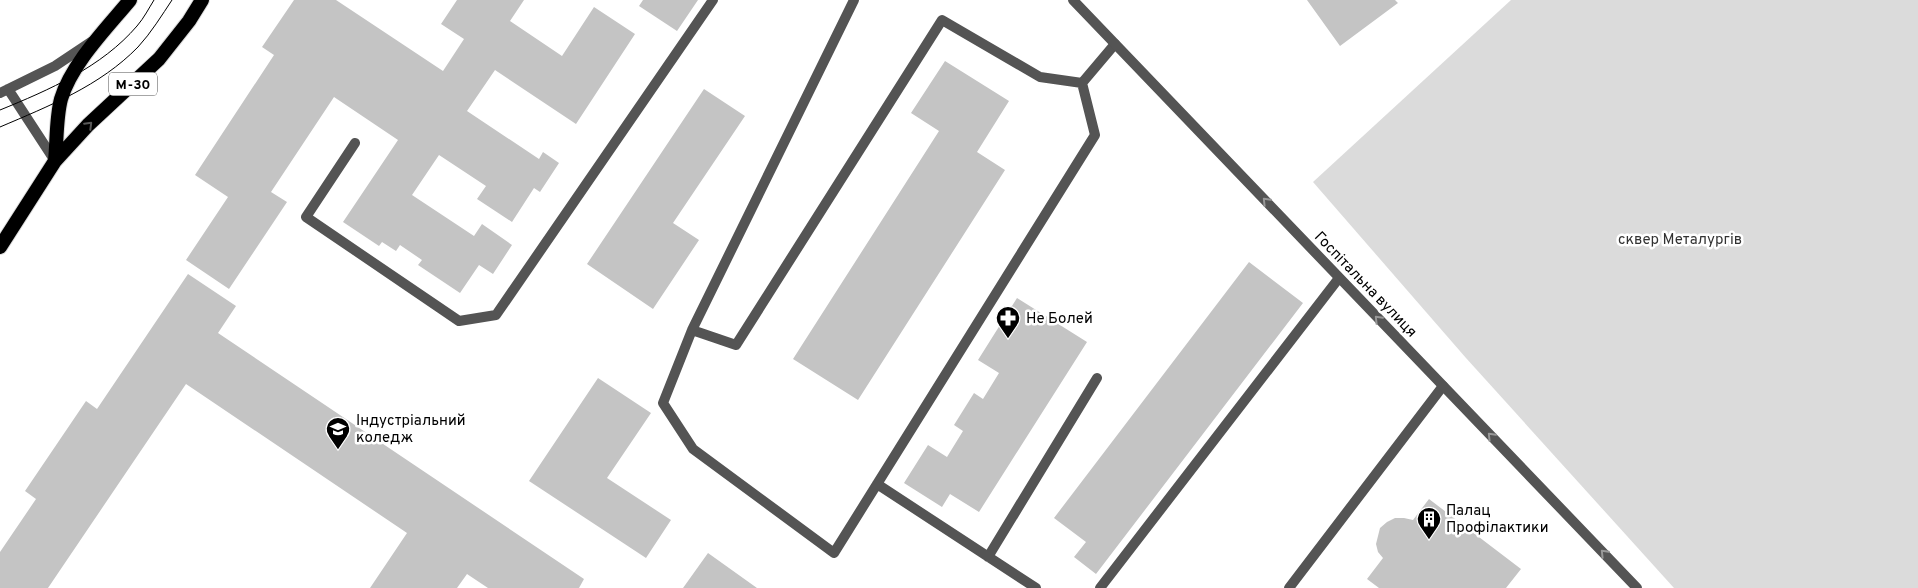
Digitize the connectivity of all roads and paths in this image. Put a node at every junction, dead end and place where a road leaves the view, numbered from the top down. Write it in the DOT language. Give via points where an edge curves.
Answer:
graph roads {
  1 [pos="130,0"];
  2 [pos="202,0"];
  3 [pos="713,0"];
  4 [pos="854,0"];
  5 [pos="1073,0"];
  6 [pos="99,36"];
  7 [pos="1115,44"];
  8 [pos="1082,83"];
  9 [pos="4,91"];
  10 [pos="355,143"];
  11 [pos="56,161"];
  12 [pos="0,247"];
  13 [pos="1339,278"];
  14 [pos="692,330"];
  15 [pos="1097,378"];
  16 [pos="1443,386"];
  17 [pos="877,484"];
  18 [pos="988,557"];
  19 [pos="1036,588"];
  20 [pos="1100,588"];
  21 [pos="1289,588"];
  22 [pos="1637,588"];
  1 -- 6 [label="highway, М-30"];
  11 -- 2 [label="highway, М-30, one-way" via="88,125 159,59"];
  3 -- 10 [label="street" via="496,315 459,321 306,217"];
  4 -- 14 [label="street"];
  5 -- 7 [label="street, Госпітальна вулиця"];
  6 -- 9 [label="street" via="55,66"];
  6 -- 11 [label="highway, М-30" via="69,78 61,100"];
  7 -- 8 [label="street"];
  13 -- 7 [label="street, Госпітальна вулиця, one-way"];
  8 -- 14 [label="street" via="1040,76 942,20 736,345"];
  8 -- 17 [label="street" via="1095,135"];
  9 -- 11 [label="street"];
  11 -- 12 [label="highway, М-30"];
  16 -- 13 [label="street, Госпітальна вулиця, one-way"];
  13 -- 20 [label="street"];
  14 -- 17 [label="street" via="663,403 693,449 834,553"];
  15 -- 18 [label="street"];
  16 -- 21 [label="street"];
  22 -- 16 [label="street, Госпітальна вулиця, one-way"];
  17 -- 18 [label="street"];
  18 -- 19 [label="street"];
}
